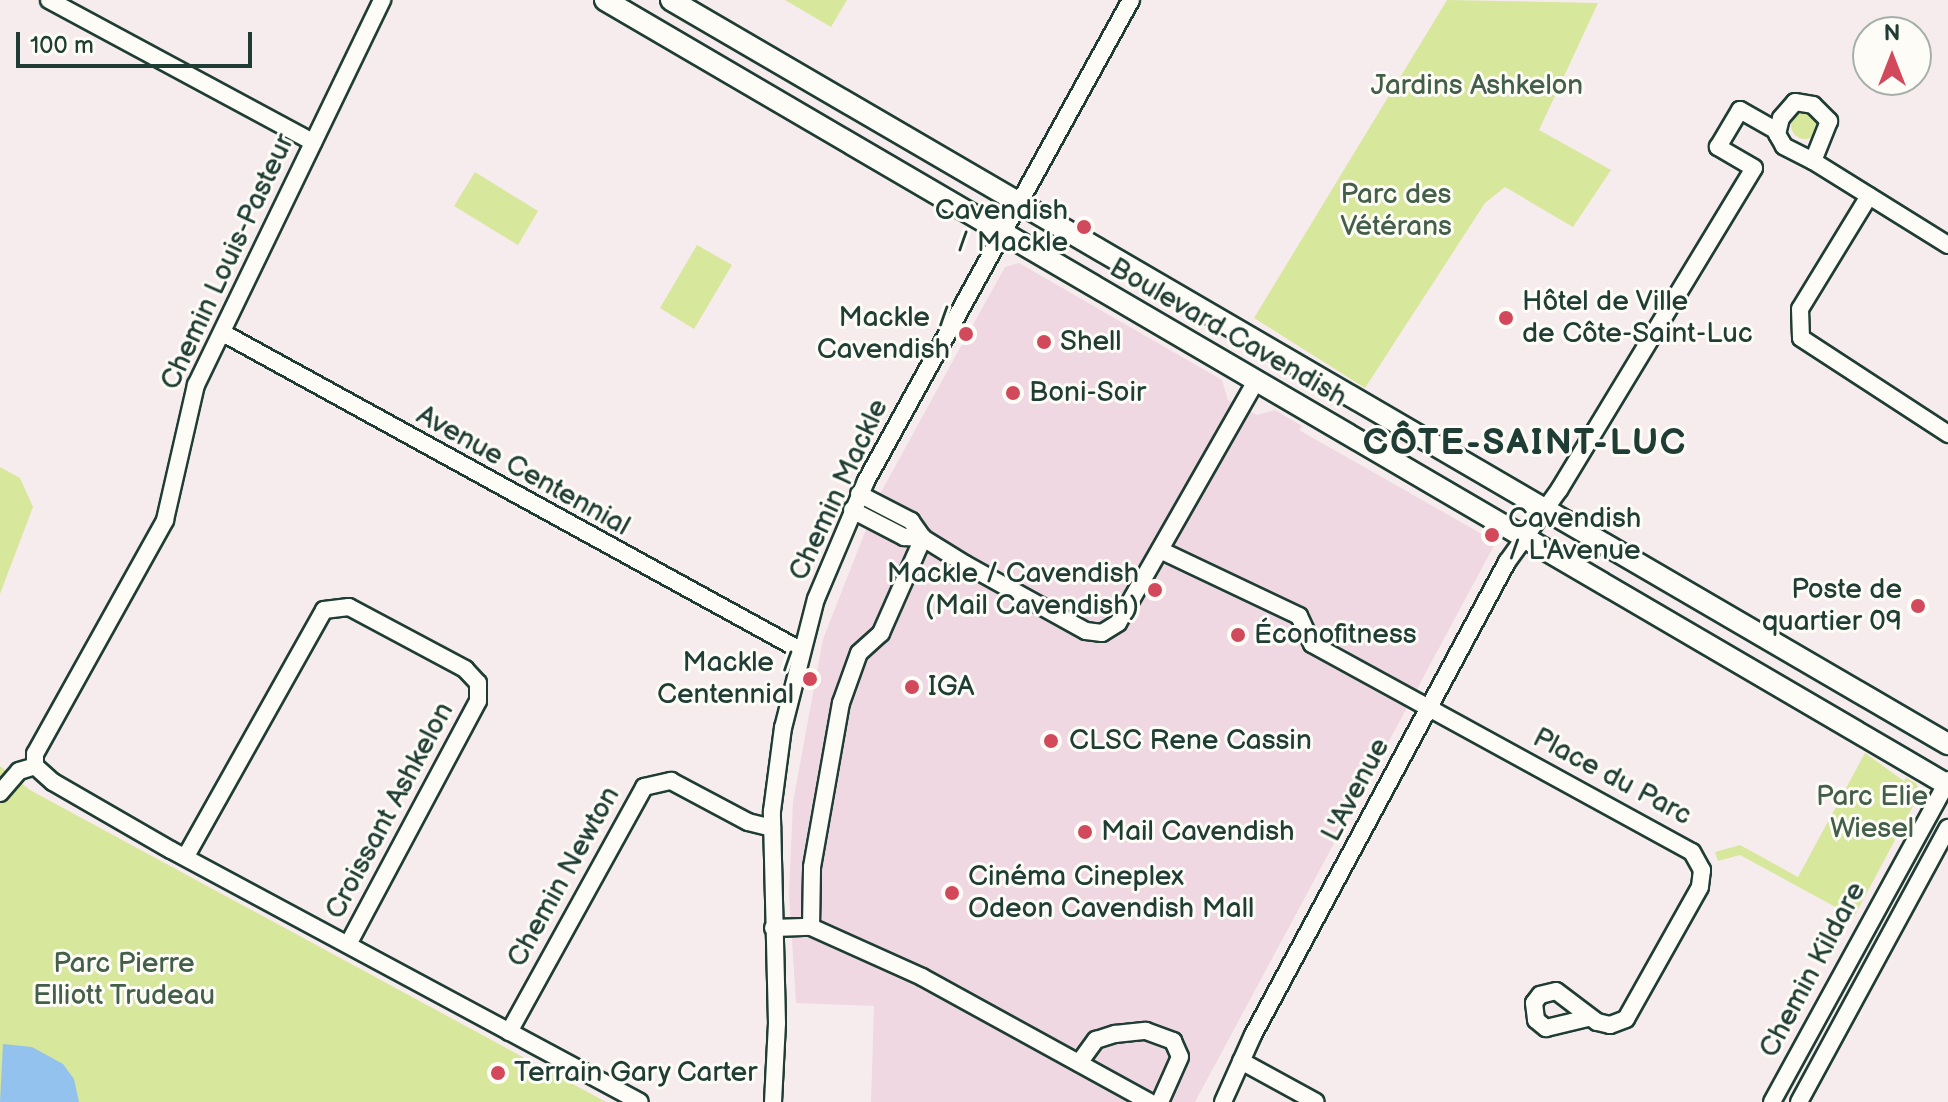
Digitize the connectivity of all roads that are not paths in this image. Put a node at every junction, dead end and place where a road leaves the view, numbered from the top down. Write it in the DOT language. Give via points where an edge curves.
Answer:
graph roads {
  1 [pos="49,0"];
  2 [pos="382,0"];
  3 [pos="605,0"];
  4 [pos="671,0"];
  5 [pos="1131,0"];
  6 [pos="1777,131"];
  7 [pos="313,142"];
  8 [pos="1813,161"];
  9 [pos="1869,196"];
  10 [pos="1018,204"];
  11 [pos="1002,234"];
  12 [pos="1948,245"];
  13 [pos="223,333"];
  14 [pos="1256,381"];
  15 [pos="1948,434"];
  16 [pos="859,494"];
  17 [pos="1544,509"];
  18 [pos="852,510"];
  19 [pos="923,538"];
  20 [pos="1525,538"];
  21 [pos="1160,550"];
  22 [pos="800,650"];
  23 [pos="1429,708"];
  24 [pos="1948,744"];
  25 [pos="35,766"];
  26 [pos="1947,783"];
  27 [pos="0,793"];
  28 [pos="772,828"];
  29 [pos="1948,828"];
  30 [pos="186,856"];
  31 [pos="811,927"];
  32 [pos="773,928"];
  33 [pos="348,944"];
  34 [pos="1588,1018"];
  35 [pos="509,1032"];
  36 [pos="1241,1061"];
  37 [pos="1079,1063"];
  38 [pos="640,1102"];
  39 [pos="773,1102"];
  40 [pos="1149,1102"];
  41 [pos="1160,1102"];
  42 [pos="1223,1102"];
  43 [pos="1316,1102"];
  44 [pos="1772,1102"];
  45 [pos="1799,1102"];
  1 -- 7 [label="street"];
  2 -- 7 [label="street, Chemin Louis-Pasteur"];
  3 -- 11 [label="main road, Boulevard Cavendish"];
  4 -- 10 [label="main road, Boulevard Cavendish"];
  5 -- 10 [label="street, Chemin Mackle"];
  6 -- 8 [label="street" via="1784,146"];
  6 -- 8 [label="street" via="1795,102 1821,110 1829,127"];
  6 -- 17 [label="street, L'Avenue" via="1740,110 1718,147 1754,168"];
  7 -- 13 [label="street, Chemin Louis-Pasteur"];
  8 -- 9 [label="street"];
  9 -- 12 [label="street"];
  9 -- 15 [label="street" via="1800,309 1801,338"];
  10 -- 11 [label="street, Chemin Mackle"];
  10 -- 17 [label="main road, Boulevard Cavendish"];
  11 -- 14 [label="main road, Boulevard Cavendish"];
  11 -- 16 [label="street, Chemin Mackle"];
  13 -- 22 [label="street, Avenue Centennial"];
  13 -- 25 [label="street, Chemin Louis-Pasteur" via="189,403 165,520 35,754"];
  14 -- 20 [label="main road, Boulevard Cavendish"];
  14 -- 21 [label="street"];
  16 -- 18 [label="street, Chemin Mackle"];
  16 -- 19 [label="street" via="911,521"];
  17 -- 20 [label="street, L'Avenue"];
  17 -- 24 [label="main road, Boulevard Cavendish"];
  18 -- 19 [label="street" via="904,537"];
  18 -- 22 [label="street, Chemin Mackle"];
  19 -- 21 [label="street" via="1086,631 1102,633 1118,623"];
  19 -- 31 [label="street" via="881,633 859,653 841,703 812,867"];
  20 -- 23 [label="street, L'Avenue"];
  20 -- 26 [label="main road, Boulevard Cavendish"];
  21 -- 23 [label="street" via="1299,616 1312,644"];
  22 -- 28 [label="street, Chemin Mackle" via="783,728"];
  23 -- 34 [label="street, Place du Parc" via="1681,844 1698,859 1700,887 1631,1013 1615,1025"];
  23 -- 36 [label="street, L'Avenue"];
  25 -- 27 [label="street" via="19,771"];
  25 -- 30 [label="street" via="53,782"];
  26 -- 44 [label="street, Chemin Kildare"];
  28 -- 32 [label="street, Chemin Mackle"];
  28 -- 35 [label="street, Chemin Newton" via="748,822 671,781 648,784"];
  29 -- 45 [label="street, Chemin Kildare"];
  30 -- 33 [label="street"];
  30 -- 33 [label="street, Croissant Ashkelon" via="324,610 349,607 465,669 478,683 478,701"];
  31 -- 32 [label="street"];
  31 -- 37 [label="street" via="922,977"];
  32 -- 39 [label="street, Chemin Mackle"];
  33 -- 35 [label="street"];
  35 -- 38 [label="street"];
  36 -- 42 [label="street, L'Avenue"];
  36 -- 43 [label="street"];
  37 -- 40 [label="street"];
  37 -- 41 [label="street" via="1096,1040 1115,1034 1146,1031 1173,1041 1180,1057"];
}
